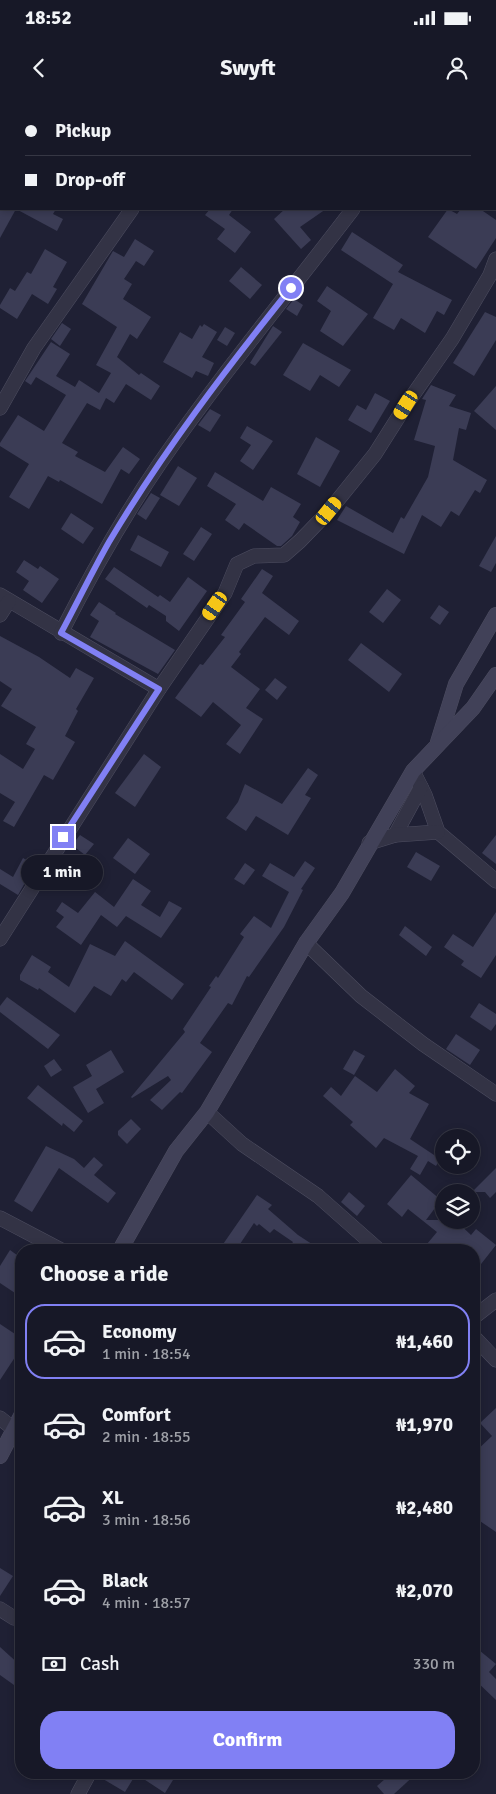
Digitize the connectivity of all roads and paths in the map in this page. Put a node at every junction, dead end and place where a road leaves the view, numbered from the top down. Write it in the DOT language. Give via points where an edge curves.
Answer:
graph roads {
  1 [pos="131,210"];
  2 [pos="352,210"];
  3 [pos="496,259"];
  4 [pos="0,408"];
  5 [pos="4,598"];
  6 [pos="0,615"];
  7 [pos="496,615"];
  8 [pos="61,633"];
  9 [pos="496,675"];
  10 [pos="159,689"];
  11 [pos="436,747"];
  12 [pos="413,771"];
  13 [pos="421,787"];
  14 [pos="438,832"];
  15 [pos="395,835"];
  16 [pos="370,843"];
  17 [pos="496,881"];
  18 [pos="0,938"];
  19 [pos="306,943"];
  20 [pos="496,1094"];
  21 [pos="207,1112"];
  22 [pos="0,1218"];
  23 [pos="50,1244"];
  24 [pos="124,1244"];
  25 [pos="372,1244"];
  26 [pos="496,1300"];
  27 [pos="480,1312"];
  28 [pos="480,1343"];
  29 [pos="496,1360"];
  30 [pos="0,1418"];
  31 [pos="15,1425"];
  32 [pos="15,1433"];
  33 [pos="0,1456"];
  34 [pos="0,1609"];
  35 [pos="14,1618"];
  36 [pos="86,1779"];
  37 [pos="78,1794"];
  1 -- 4 [label="street" via="34,348"];
  2 -- 8 [label="street" via="246,345 160,464 110,542"];
  3 -- 10 [label="street" via="452,339 375,454 329,511 284,555 254,556 238,564 224,593"];
  5 -- 6 [label="street"];
  5 -- 8 [label="street"];
  7 -- 11 [label="street" via="456,684"];
  8 -- 10 [label="street"];
  9 -- 11 [label="street" via="473,708"];
  10 -- 18 [label="street"];
  11 -- 12 [label="street"];
  12 -- 13 [label="street"];
  12 -- 16 [label="street"];
  13 -- 14 [label="street"];
  13 -- 15 [label="street"];
  14 -- 15 [label="street"];
  14 -- 17 [label="street"];
  15 -- 16 [label="street"];
  16 -- 19 [label="street" via="342,893"];
  19 -- 20 [label="street" via="361,996"];
  19 -- 21 [label="street"];
  21 -- 24 [label="street" via="176,1151"];
  21 -- 25 [label="street" via="242,1144 318,1196"];
  22 -- 23 [label="street"];
  26 -- 27 [label="street"];
  28 -- 29 [label="street"];
  30 -- 31 [label="street"];
  32 -- 33 [label="street"];
  34 -- 35 [label="street"];
  36 -- 37 [label="street"];
}
